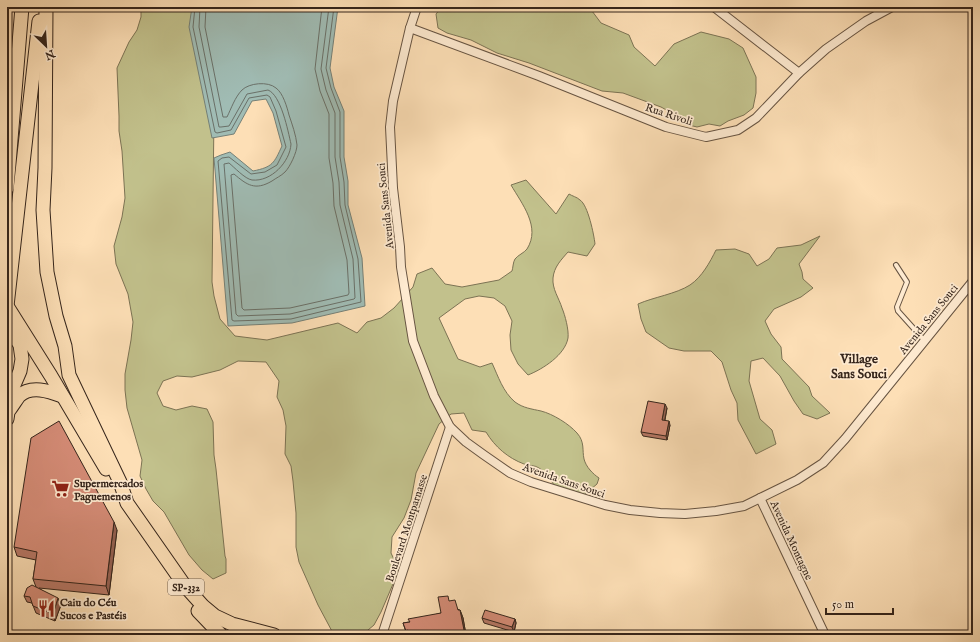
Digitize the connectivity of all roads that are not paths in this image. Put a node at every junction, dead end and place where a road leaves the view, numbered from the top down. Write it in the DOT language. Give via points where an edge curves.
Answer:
graph roads {
  1 [pos="22,7"];
  2 [pos="40,7"];
  3 [pos="46,7"];
  4 [pos="417,7"];
  5 [pos="714,7"];
  6 [pos="892,7"];
  7 [pos="410,28"];
  8 [pos="799,73"];
  9 [pos="7,188"];
  10 [pos="896,265"];
  11 [pos="973,281"];
  12 [pos="7,306"];
  13 [pos="11,322"];
  14 [pos="924,340"];
  15 [pos="62,396"];
  16 [pos="7,416"];
  17 [pos="450,427"];
  18 [pos="760,498"];
  19 [pos="127,503"];
  20 [pos="222,635"];
  21 [pos="274,635"];
  22 [pos="382,635"];
  23 [pos="825,635"];
  1 -- 9 [label="main road"];
  2 -- 12 [label="main road"];
  3 -- 19 [label="main road" via="45,168 42,210 47,272 65,346 69,375 112,463"];
  4 -- 7 [label="street, Avenida Sans Souci"];
  5 -- 8 [label="street"];
  6 -- 8 [label="street, Rua Rivoli" via="866,20 826,49"];
  7 -- 8 [label="street, Rua Rivoli" via="666,127 706,137 738,130 756,118"];
  7 -- 17 [label="street, Avenida Sans Souci" via="393,101 390,127 393,188 401,267 413,341 434,396"];
  10 -- 14 [label="lane" via="907,282 897,307 898,311"];
  11 -- 14 [label="street, Avenida Sans Souci"];
  12 -- 13 [label="main road, SP-332"];
  13 -- 15 [label="main road, SP-332" via="51,376"];
  13 -- 16 [label="main road" via="22,359 20,372 11,392"];
  14 -- 18 [label="street, Avenida Sans Souci" via="823,463 798,480"];
  15 -- 16 [label="main road" via="50,391 33,390 20,396"];
  15 -- 19 [label="main road, SP-332"];
  17 -- 18 [label="street, Avenida Sans Souci" via="466,442 510,472 531,482 605,505 630,510 685,514 744,506"];
  17 -- 22 [label="street, Boulevard Montparnasse"];
  18 -- 23 [label="street, Avenida Montagne"];
  19 -- 20 [label="main road, SP-332" via="182,592"];
  19 -- 21 [label="main road, SP-332" via="185,586 203,606 215,616 232,624"];
}
